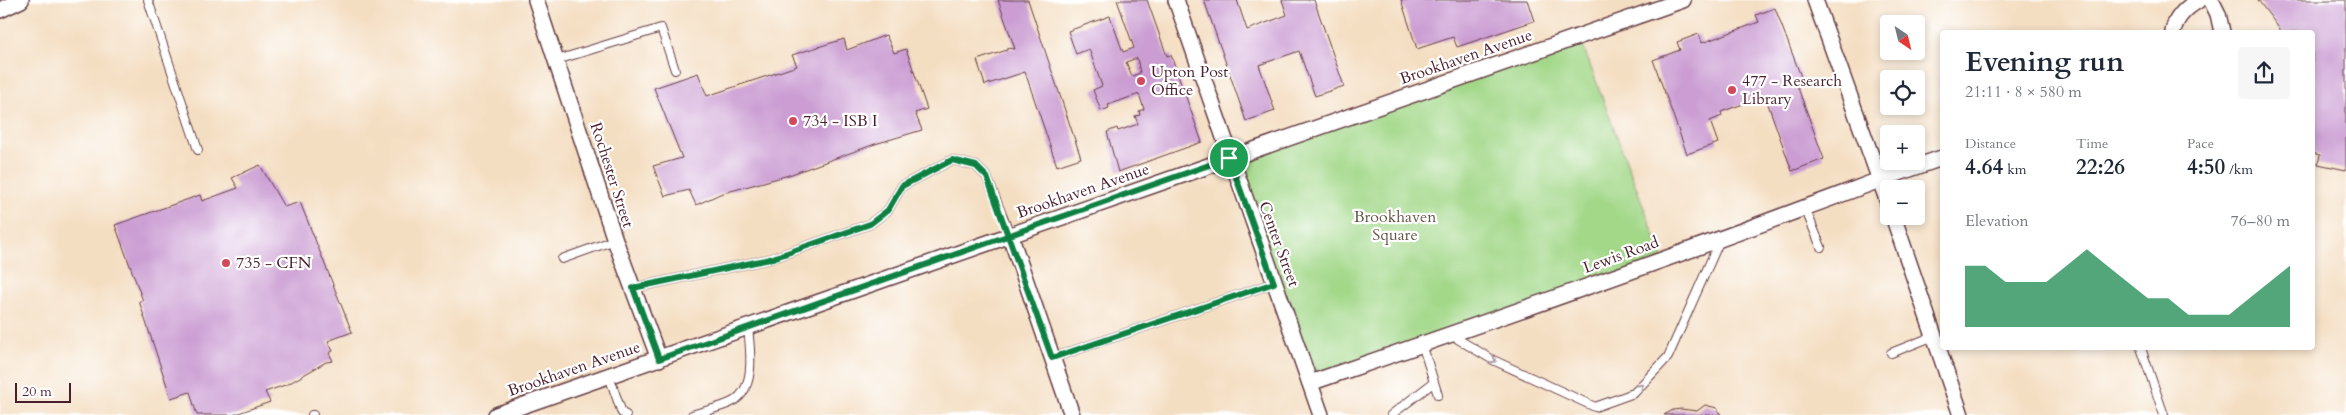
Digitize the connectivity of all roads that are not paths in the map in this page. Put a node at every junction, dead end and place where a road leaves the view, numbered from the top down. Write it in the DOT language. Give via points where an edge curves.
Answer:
graph roads {
  1 [pos="21,0"];
  2 [pos="148,0"];
  3 [pos="536,0"];
  4 [pos="1176,0"];
  5 [pos="1682,0"];
  6 [pos="1816,0"];
  7 [pos="2199,0"];
  8 [pos="2210,0"];
  9 [pos="0,10"];
  10 [pos="2173,29"];
  11 [pos="2222,30"];
  12 [pos="557,60"];
  13 [pos="675,70"];
  14 [pos="198,150"];
  15 [pos="1229,158"];
  16 [pos="1940,159"];
  17 [pos="1879,178"];
  18 [pos="1805,208"];
  19 [pos="1896,225"];
  20 [pos="1010,235"];
  21 [pos="1721,238"];
  22 [pos="615,240"];
  23 [pos="1821,247"];
  24 [pos="562,259"];
  25 [pos="1274,283"];
  26 [pos="633,288"];
  27 [pos="748,327"];
  28 [pos="1451,335"];
  29 [pos="1934,336"];
  30 [pos="1422,344"];
  31 [pos="2142,350"];
  32 [pos="1891,353"];
  33 [pos="1052,358"];
  34 [pos="659,359"];
  35 [pos="608,376"];
  36 [pos="1310,383"];
  37 [pos="1434,383"];
  38 [pos="1438,395"];
  39 [pos="496,415"];
  40 [pos="626,415"];
  41 [pos="692,415"];
  42 [pos="1072,415"];
  43 [pos="1321,415"];
  44 [pos="1391,415"];
  45 [pos="1961,415"];
  46 [pos="2164,415"];
  1 -- 9 [label="street"];
  2 -- 14 [label="lane"];
  3 -- 12 [label="street, Rochester Street"];
  4 -- 15 [label="street, Center Street"];
  5 -- 15 [label="street, Brookhaven Avenue"];
  6 -- 17 [label="street"];
  7 -- 10 [label="street" via="2188,6"];
  8 -- 11 [label="street"];
  12 -- 13 [label="lane" via="661,28"];
  12 -- 22 [label="street, Rochester Street"];
  15 -- 20 [label="street, Brookhaven Avenue"];
  15 -- 25 [label="street, Center Street"];
  16 -- 17 [label="street, Lewis Road"];
  17 -- 18 [label="street, Lewis Road"];
  18 -- 21 [label="street, Lewis Road"];
  18 -- 23 [label="lane"];
  19 -- 29 [label="street"];
  20 -- 26 [label="lane" via="987,177 976,166 952,160 902,186 888,210 870,224 770,259"];
  20 -- 27 [label="street, Brookhaven Avenue"];
  20 -- 33 [label="street"];
  21 -- 28 [label="street, Lewis Road"];
  28 -- 21 [label="lane, one-way" via="1493,360 1595,407 1634,393 1668,357"];
  22 -- 24 [label="lane"];
  22 -- 26 [label="street, Rochester Street"];
  25 -- 33 [label="lane"];
  25 -- 36 [label="street, Center Street"];
  26 -- 34 [label="street, Rochester Street"];
  27 -- 34 [label="street, Brookhaven Avenue"];
  27 -- 41 [label="lane" via="752,361 744,390 733,401"];
  28 -- 30 [label="street, Lewis Road"];
  29 -- 32 [label="lane"];
  29 -- 45 [label="street"];
  30 -- 36 [label="street, Lewis Road"];
  30 -- 37 [label="lane"];
  31 -- 46 [label="lane"];
  33 -- 42 [label="street"];
  34 -- 35 [label="street, Brookhaven Avenue"];
  35 -- 39 [label="street, Brookhaven Avenue"];
  35 -- 40 [label="lane" via="622,413"];
  36 -- 43 [label="street, Center Street"];
  37 -- 38 [label="lane"];
  37 -- 44 [label="lane"];
}
